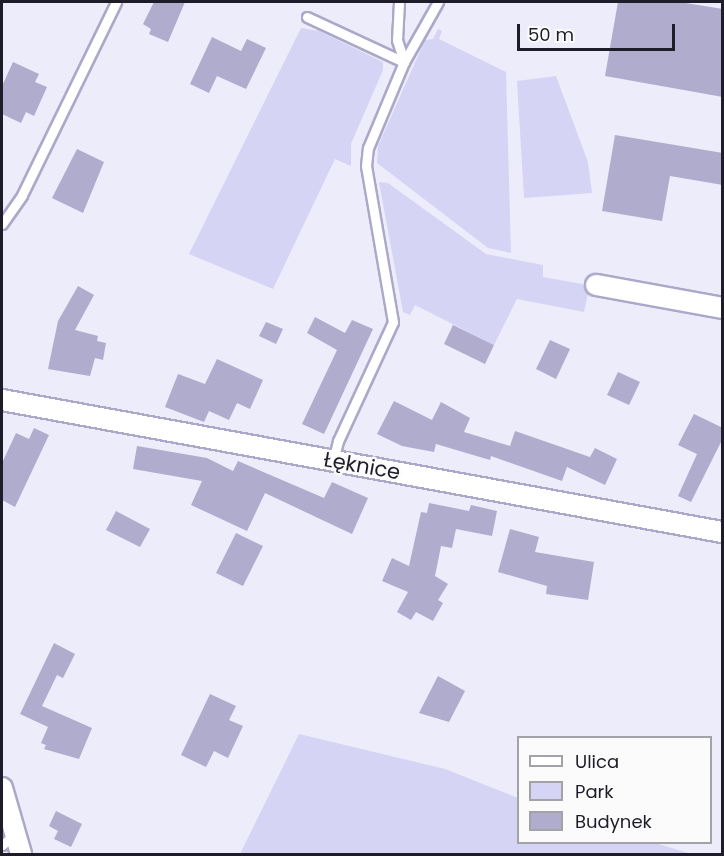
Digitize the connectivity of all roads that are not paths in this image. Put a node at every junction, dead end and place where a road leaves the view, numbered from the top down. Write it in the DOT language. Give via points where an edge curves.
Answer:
graph roads {
  1 [pos="116,2"];
  2 [pos="399,2"];
  3 [pos="438,2"];
  4 [pos="307,17"];
  5 [pos="404,62"];
  6 [pos="2,224"];
  7 [pos="596,285"];
  8 [pos="723,308"];
  9 [pos="2,400"];
  10 [pos="333,461"];
  11 [pos="723,532"];
  12 [pos="2,788"];
  13 [pos="8,840"];
  14 [pos="21,855"];
  1 -- 6 [label="lane" via="22,195"];
  2 -- 5 [label="lane" via="397,40"];
  3 -- 5 [label="lane"];
  4 -- 5 [label="lane"];
  5 -- 10 [label="lane" via="366,157 393,322 338,441"];
  7 -- 8 [label="street"];
  9 -- 10 [label="street, Łęknice"];
  10 -- 11 [label="street, Łęknice"];
  12 -- 13 [label="street"];
  13 -- 14 [label="street"];
}
